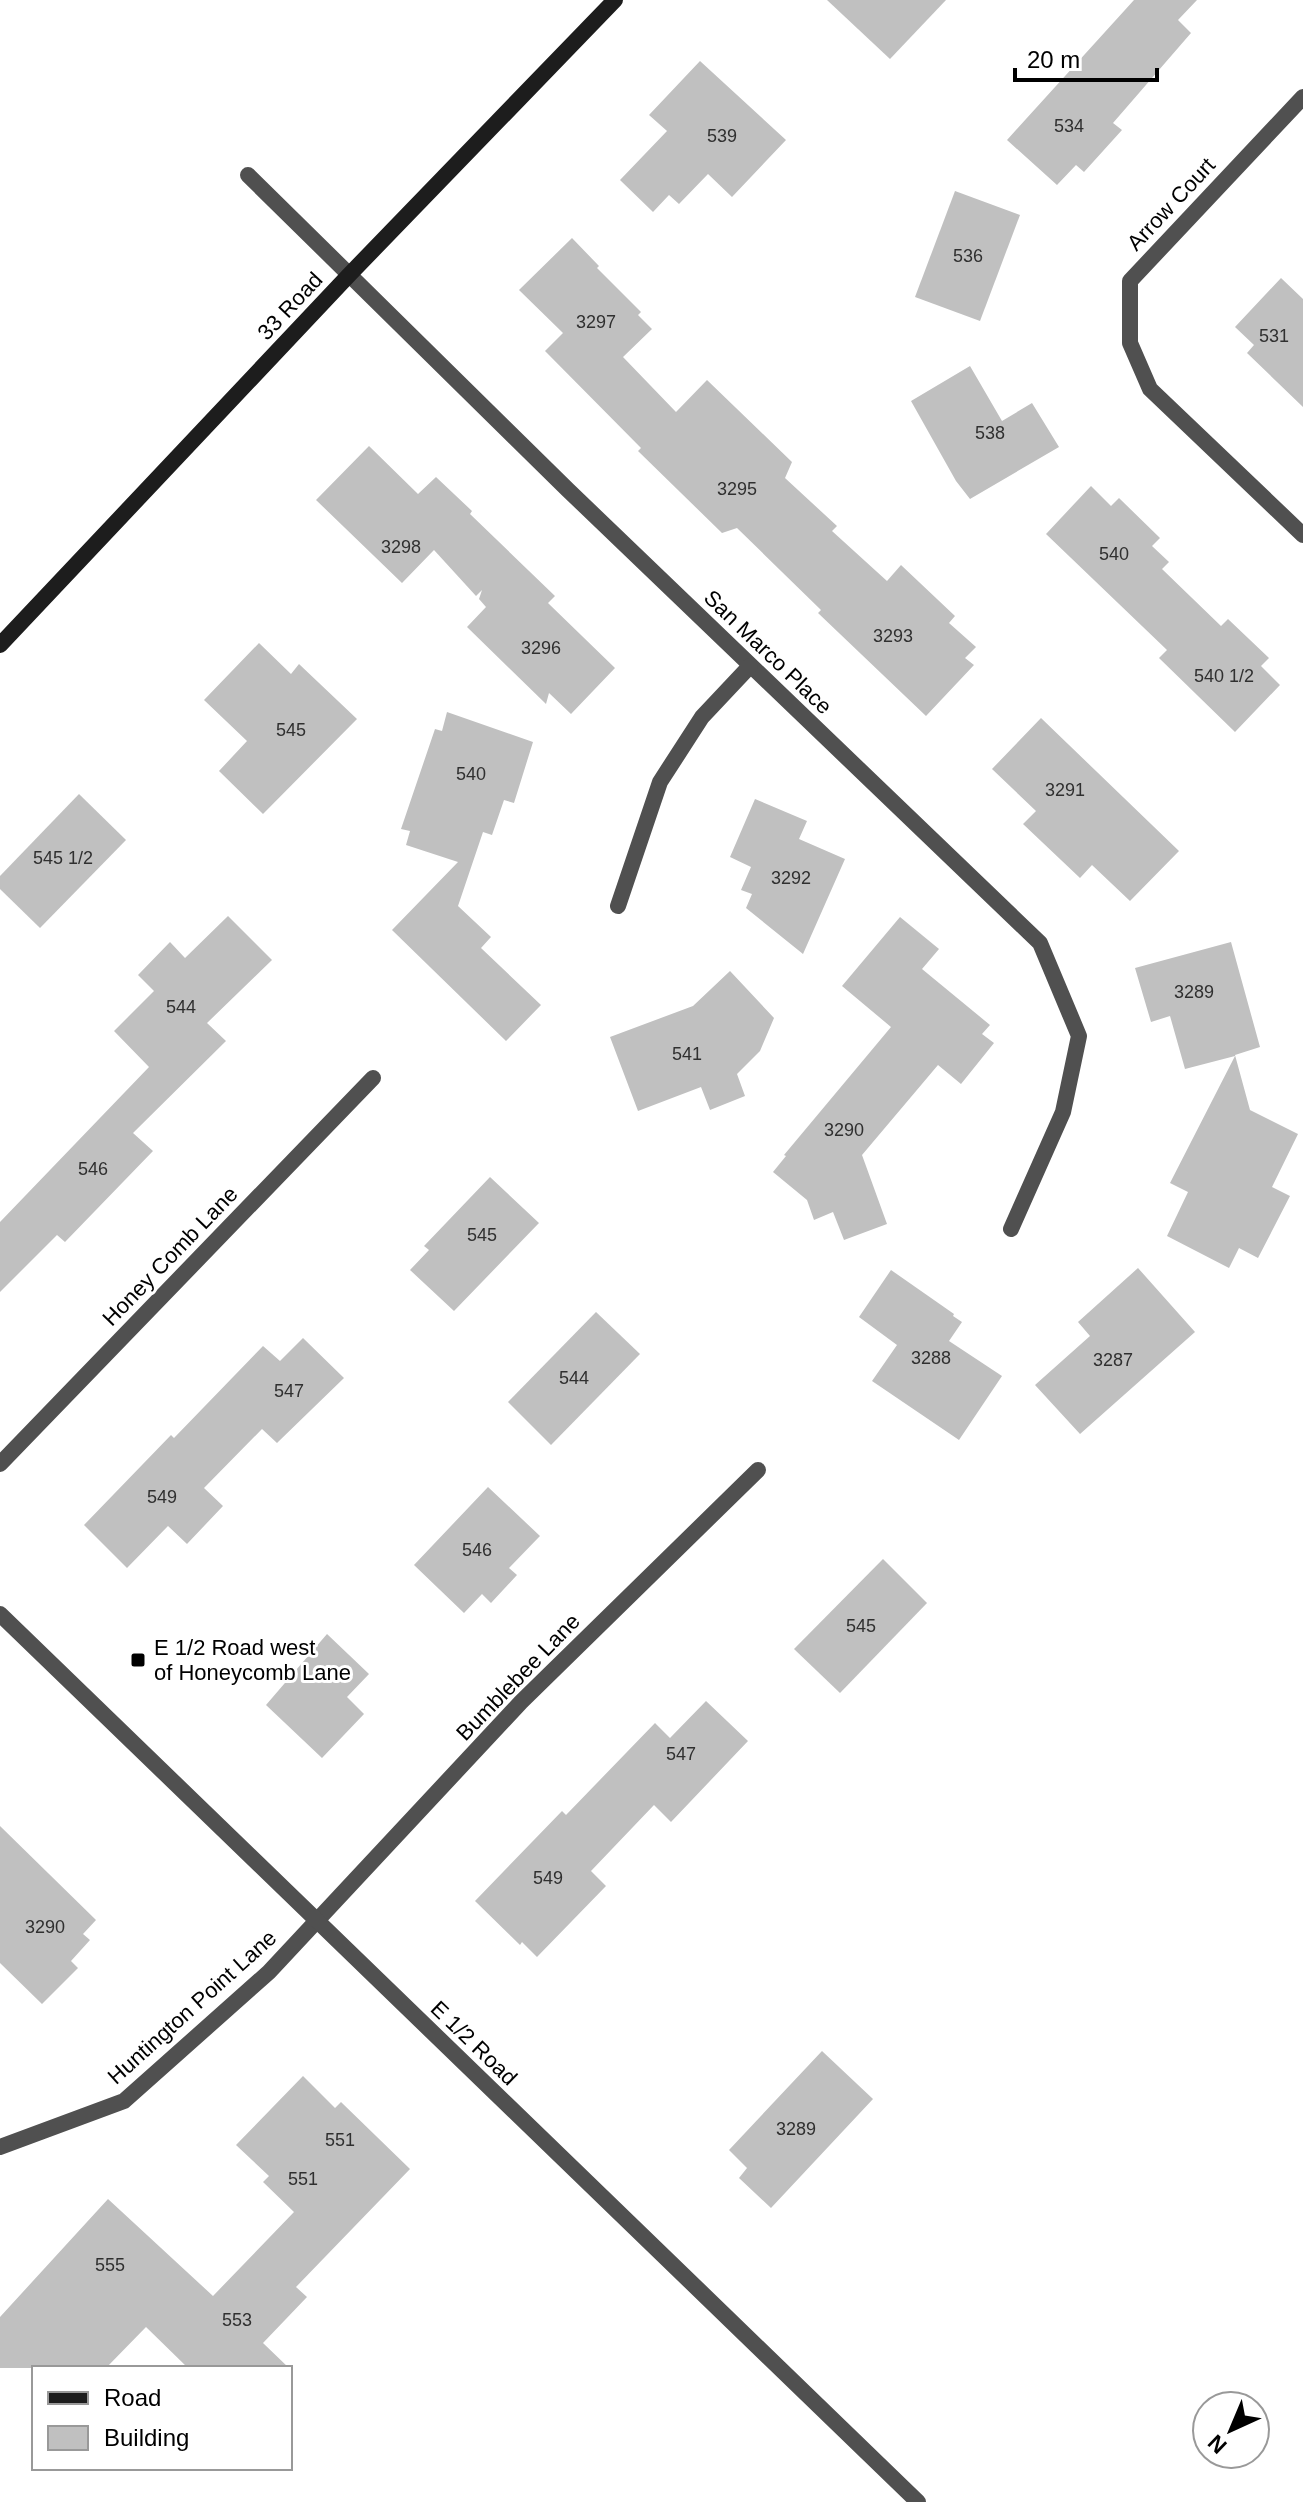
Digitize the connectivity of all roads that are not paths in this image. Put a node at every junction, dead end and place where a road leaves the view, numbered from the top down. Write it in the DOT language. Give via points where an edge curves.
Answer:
graph roads {
  1 [pos="615,0"];
  2 [pos="1303,97"];
  3 [pos="248,175"];
  4 [pos="349,275"];
  5 [pos="1303,535"];
  6 [pos="0,645"];
  7 [pos="750,666"];
  8 [pos="618,906"];
  9 [pos="373,1078"];
  10 [pos="1011,1229"];
  11 [pos="0,1464"];
  12 [pos="758,1470"];
  13 [pos="0,1614"];
  14 [pos="317,1921"];
  15 [pos="0,2147"];
  16 [pos="918,2502"];
  1 -- 4 [label="main road, 33 Road"];
  2 -- 5 [label="street, Arrow Court" via="1130,281 1130,343 1150,389"];
  3 -- 4 [label="street, San Marco Place"];
  4 -- 6 [label="main road, 33 Road"];
  4 -- 7 [label="street, San Marco Place"];
  7 -- 8 [label="street" via="702,717 660,782"];
  7 -- 10 [label="street, San Marco Place" via="1040,943 1079,1036 1063,1112"];
  9 -- 11 [label="street, Honey Comb Lane"];
  12 -- 14 [label="street, Bumblebee Lane" via="521,1702"];
  13 -- 14 [label="street, E 1/2 Road"];
  14 -- 15 [label="street, Huntington Point Lane" via="269,1972 124,2101"];
  14 -- 16 [label="street, E 1/2 Road"];
}
